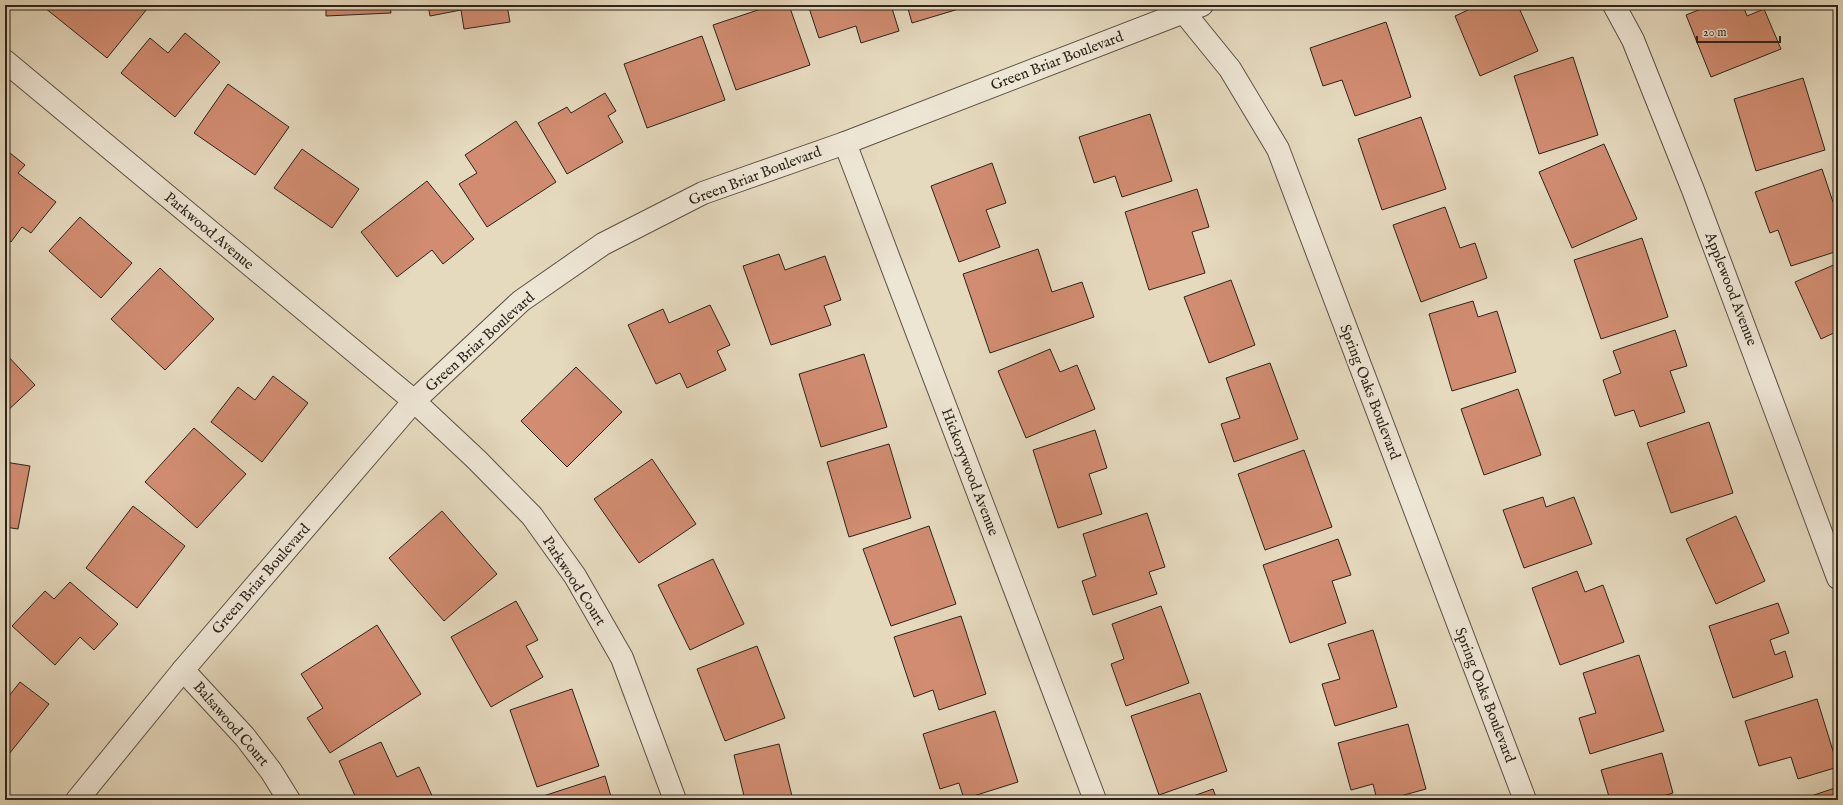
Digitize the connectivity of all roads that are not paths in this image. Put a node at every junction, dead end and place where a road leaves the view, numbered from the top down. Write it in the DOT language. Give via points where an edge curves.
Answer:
graph roads {
  1 [pos="1614,5"];
  2 [pos="1188,7"];
  3 [pos="5,61"];
  4 [pos="845,143"];
  5 [pos="414,401"];
  6 [pos="1838,578"];
  7 [pos="183,670"];
  8 [pos="77,800"];
  9 [pos="289,800"];
  10 [pos="675,800"];
  11 [pos="1095,800"];
  12 [pos="1525,800"];
  1 -- 6 [label="street, Applewood Avenue" via="1633,40 1693,190"];
  2 -- 4 [label="street, Green Briar Boulevard"];
  2 -- 12 [label="street, Spring Oaks Boulevard" via="1230,69 1278,150"];
  3 -- 5 [label="street, Parkwood Avenue"];
  4 -- 5 [label="street, Green Briar Boulevard" via="703,193 603,244 521,301"];
  4 -- 11 [label="street, Hickorywood Avenue"];
  5 -- 7 [label="street, Green Briar Boulevard"];
  5 -- 10 [label="street, Parkwood Court" via="532,516 575,576 622,658"];
  7 -- 8 [label="street, Green Briar Boulevard"];
  7 -- 9 [label="street, Balsawood Court" via="245,737"];
}
